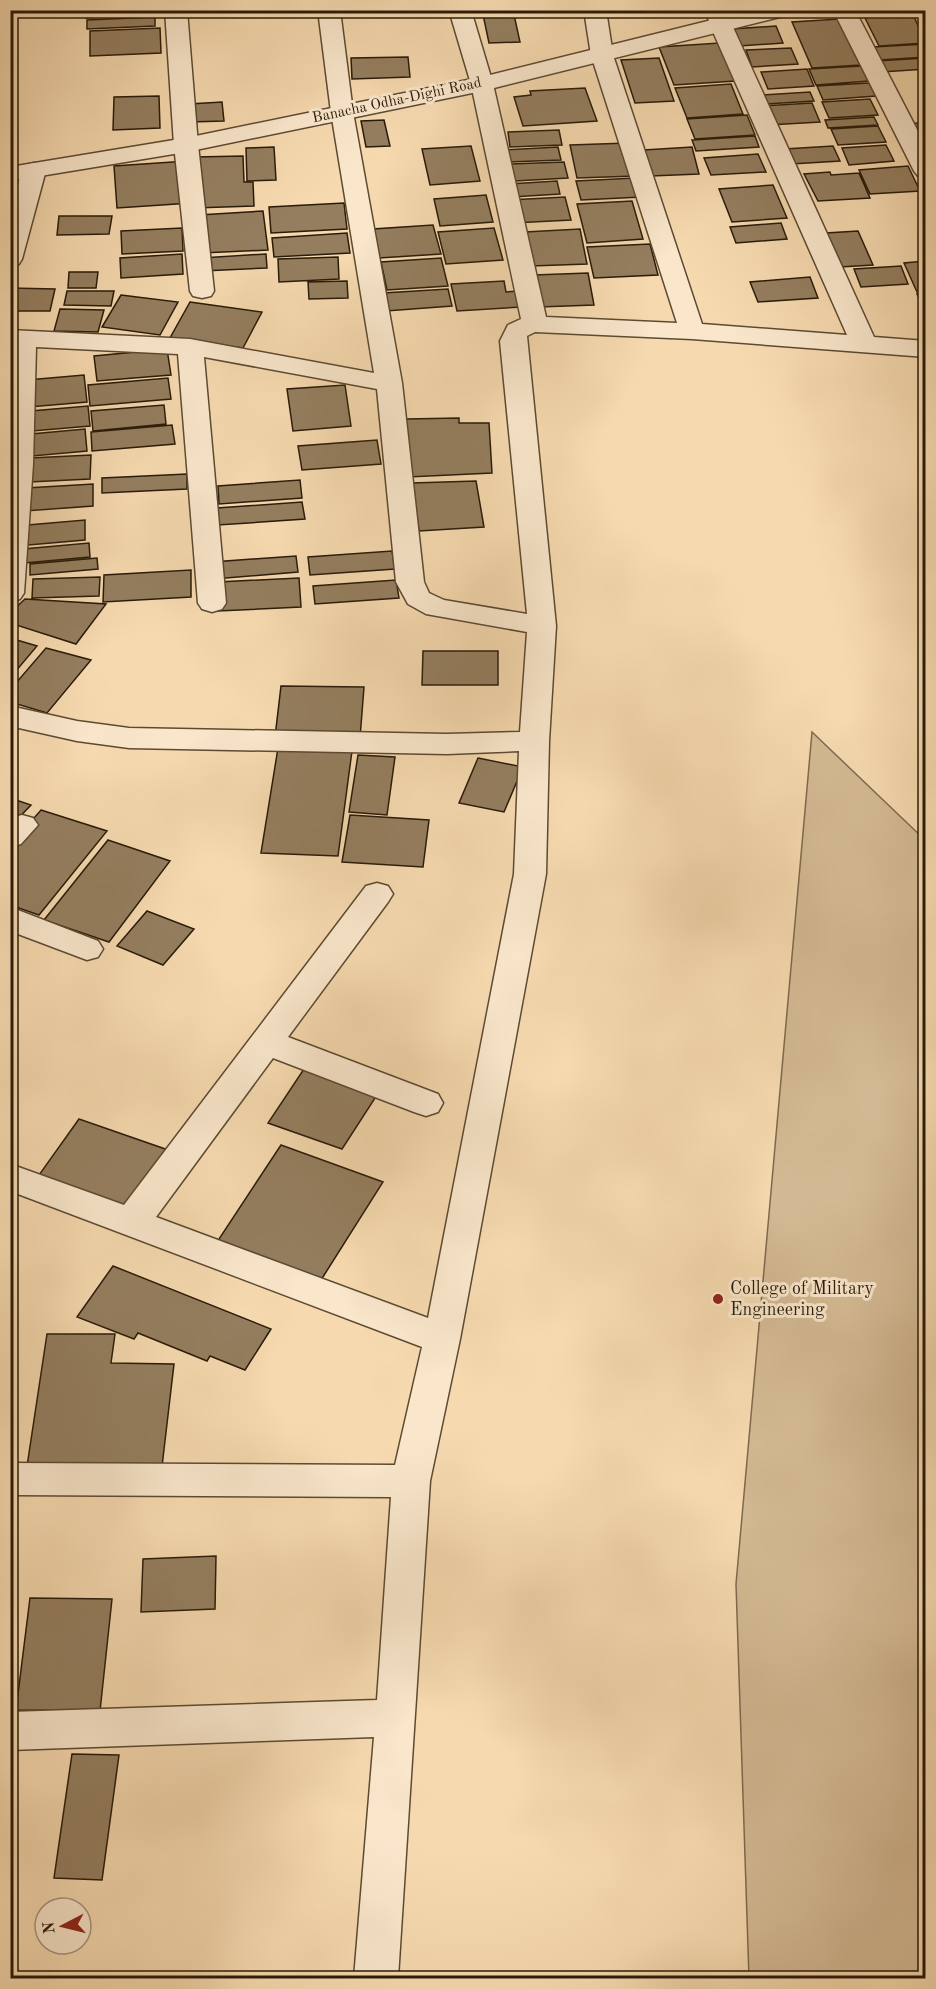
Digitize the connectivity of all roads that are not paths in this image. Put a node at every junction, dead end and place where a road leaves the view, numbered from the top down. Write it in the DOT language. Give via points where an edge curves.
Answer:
graph roads {
  1 [pos="176,10"];
  2 [pos="329,10"];
  3 [pos="460,10"];
  4 [pos="595,10"];
  5 [pos="780,10"];
  6 [pos="843,10"];
  7 [pos="719,18"];
  8 [pos="602,55"];
  9 [pos="482,84"];
  10 [pos="342,112"];
  11 [pos="186,145"];
  12 [pos="926,171"];
  13 [pos="22,172"];
  14 [pos="10,259"];
  15 [pos="202,291"];
  16 [pos="535,324"];
  17 [pos="692,331"];
  18 [pos="17,338"];
  19 [pos="864,344"];
  20 [pos="190,347"];
  21 [pos="926,349"];
  22 [pos="388,383"];
  23 [pos="10,593"];
  24 [pos="212,603"];
  25 [pos="542,626"];
  26 [pos="10,716"];
  27 [pos="534,741"];
  28 [pos="377,894"];
  29 [pos="10,918"];
  30 [pos="87,949"];
  31 [pos="267,1042"];
  32 [pos="426,1103"];
  33 [pos="10,1177"];
  34 [pos="132,1222"];
  35 [pos="442,1339"];
  36 [pos="10,1479"];
  37 [pos="411,1481"];
  38 [pos="396,1718"];
  39 [pos="10,1731"];
  40 [pos="376,1978"];
  1 -- 11 [label="street"];
  2 -- 10 [label="street"];
  3 -- 9 [label="street"];
  4 -- 8 [label="street"];
  5 -- 7 [label="street, Banacha Odha-Dighi Road"];
  6 -- 12 [label="street"];
  7 -- 8 [label="street, Banacha Odha-Dighi Road"];
  7 -- 19 [label="street"];
  8 -- 9 [label="street, Banacha Odha-Dighi Road"];
  8 -- 17 [label="street"];
  9 -- 10 [label="street, Banacha Odha-Dighi Road"];
  9 -- 16 [label="street"];
  10 -- 11 [label="street, Banacha Odha-Dighi Road"];
  10 -- 22 [label="street"];
  11 -- 13 [label="street, Banacha Odha-Dighi Road"];
  11 -- 15 [label="street"];
  13 -- 14 [label="street"];
  16 -- 17 [label="street"];
  16 -- 25 [label="street" via="518,327 513,341"];
  17 -- 19 [label="street"];
  18 -- 20 [label="street"];
  18 -- 23 [label="street" via="20,464"];
  19 -- 21 [label="street"];
  20 -- 22 [label="street"];
  20 -- 24 [label="street"];
  22 -- 25 [label="street" via="410,582 418,598 436,608"];
  25 -- 27 [label="street"];
  26 -- 27 [label="street" via="129,738 447,744"];
  27 -- 35 [label="street" via="530,874"];
  28 -- 31 [label="street"];
  29 -- 30 [label="street"];
  31 -- 32 [label="street"];
  31 -- 34 [label="street"];
  33 -- 34 [label="street"];
  34 -- 35 [label="street"];
  35 -- 37 [label="street"];
  36 -- 37 [label="street"];
  37 -- 38 [label="street"];
  38 -- 39 [label="street"];
  38 -- 40 [label="street"];
}
